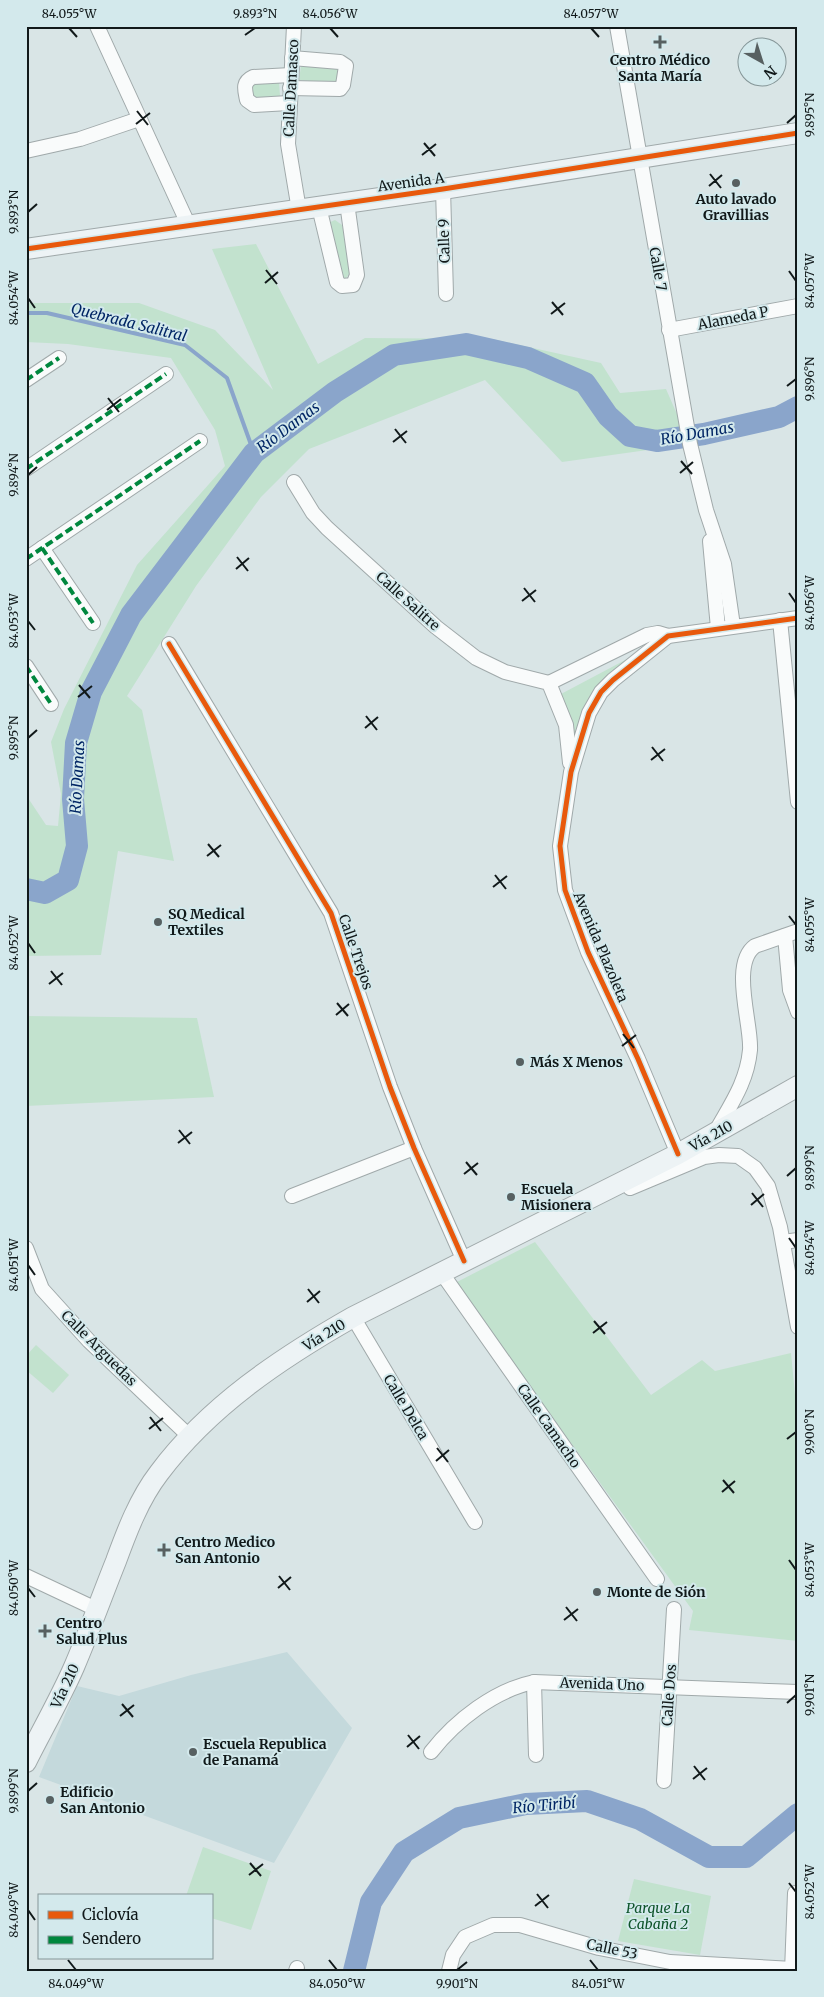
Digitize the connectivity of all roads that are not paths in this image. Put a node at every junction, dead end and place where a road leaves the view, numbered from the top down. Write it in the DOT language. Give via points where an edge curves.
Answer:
graph roads {
  1 [pos="97,26"];
  2 [pos="294,26"];
  3 [pos="617,26"];
  4 [pos="292,58"];
  5 [pos="290,82"];
  6 [pos="288,102"];
  7 [pos="139,119"];
  8 [pos="798,133"];
  9 [pos="26,151"];
  10 [pos="639,158"];
  11 [pos="443,189"];
  12 [pos="347,203"];
  13 [pos="319,207"];
  14 [pos="299,210"];
  15 [pos="189,226"];
  16 [pos="26,249"];
  17 [pos="446,294"];
  18 [pos="798,306"];
  19 [pos="669,330"];
  20 [pos="59,358"];
  21 [pos="166,374"];
  22 [pos="26,380"];
  23 [pos="200,442"];
  24 [pos="26,469"];
  25 [pos="294,482"];
  26 [pos="706,510"];
  27 [pos="42,548"];
  28 [pos="26,559"];
  29 [pos="798,618"];
  30 [pos="780,620"];
  31 [pos="93,623"];
  32 [pos="733,626"];
  33 [pos="718,628"];
  34 [pos="668,636"];
  35 [pos="169,644"];
  36 [pos="26,666"];
  37 [pos="549,683"];
  38 [pos="51,704"];
  39 [pos="571,772"];
  40 [pos="798,802"];
  41 [pos="791,934"];
  42 [pos="798,1012"];
  43 [pos="798,1086"];
  44 [pos="714,1134"];
  45 [pos="414,1148"];
  46 [pos="678,1154"];
  47 [pos="292,1196"];
  48 [pos="591,1199"];
  49 [pos="798,1240"];
  50 [pos="783,1242"];
  51 [pos="26,1248"];
  52 [pos="464,1261"];
  53 [pos="441,1272"];
  54 [pos="353,1317"];
  55 [pos="798,1327"];
  56 [pos="189,1436"];
  57 [pos="475,1522"];
  58 [pos="26,1576"];
  59 [pos="657,1579"];
  60 [pos="96,1609"];
  61 [pos="674,1609"];
  62 [pos="534,1682"];
  63 [pos="669,1686"];
  64 [pos="798,1692"];
  65 [pos="430,1752"];
  66 [pos="536,1754"];
  67 [pos="26,1760"];
  68 [pos="664,1781"];
  69 [pos="795,1893"];
  70 [pos="793,1970"];
  71 [pos="449,1971"];
  1 -- 7 [label="street"];
  2 -- 4 [label="street, Calle Damasco"];
  3 -- 10 [label="street, Calle 7"];
  4 -- 5 [label="street, Calle Damasco"];
  4 -- 5 [label="street" via="340,62 346,66 340,89"];
  5 -- 6 [label="street, Calle Damasco"];
  5 -- 6 [label="street" via="253,78 245,87 250,103"];
  6 -- 14 [label="street, Calle Damasco" via="288,144"];
  7 -- 9 [label="street" via="80,139"];
  7 -- 15 [label="street"];
  8 -- 10 [label="main road, Avenida A"];
  10 -- 11 [label="main road, Avenida A"];
  10 -- 19 [label="street, Calle 7"];
  11 -- 12 [label="main road, Avenida A"];
  11 -- 17 [label="street, Calle 9"];
  12 -- 13 [label="main road, Avenida A"];
  12 -- 13 [label="street" via="358,275 352,285 342,286 337,282"];
  13 -- 14 [label="main road, Avenida A"];
  14 -- 15 [label="main road, Avenida A"];
  15 -- 16 [label="main road, Avenida A"];
  18 -- 19 [label="street, Alameda P"];
  19 -- 26 [label="street, Calle 7"];
  20 -- 22 [label="street"];
  21 -- 24 [label="street"];
  23 -- 27 [label="street"];
  25 -- 37 [label="street, Calle Salitre" via="326,528 436,627 476,658 505,672"];
  26 -- 32 [label="street, Calle 7" via="724,564"];
  26 -- 33 [label="street, Calle 7"];
  27 -- 28 [label="street"];
  27 -- 31 [label="street"];
  29 -- 30 [label="street, Avenida Plazoleta"];
  30 -- 32 [label="street, Avenida Plazoleta"];
  30 -- 40 [label="street"];
  32 -- 33 [label="street, Avenida Plazoleta"];
  33 -- 34 [label="street, Avenida Plazoleta"];
  34 -- 37 [label="street" via="658,633 647,635"];
  34 -- 39 [label="street, Avenida Plazoleta" via="601,692 589,713"];
  35 -- 45 [label="street, Calle Trejos" via="331,913 383,1068"];
  36 -- 38 [label="street"];
  37 -- 39 [label="street" via="566,724"];
  39 -- 46 [label="street, Avenida Plazoleta" via="560,846 565,890 588,952"];
  41 -- 42 [label="street" via="790,990"];
  41 -- 44 [label="street" via="754,946 745,958 743,992 750,1048 745,1080"];
  43 -- 44 [label="main road, Vía 210"];
  44 -- 46 [label="main road, Vía 210"];
  45 -- 47 [label="street"];
  45 -- 52 [label="street, Calle Trejos"];
  46 -- 48 [label="main road, Vía 210"];
  48 -- 50 [label="street" via="619,1193 704,1157 738,1156 755,1168 768,1186"];
  48 -- 52 [label="main road, Vía 210"];
  49 -- 50 [label="street"];
  50 -- 55 [label="street"];
  51 -- 56 [label="street, Calle Arguedas" via="42,1289 89,1341"];
  52 -- 53 [label="main road, Vía 210"];
  53 -- 54 [label="main road, Vía 210"];
  53 -- 59 [label="street, Calle Camacho"];
  54 -- 56 [label="main road, Vía 210" via="274,1366"];
  54 -- 57 [label="street, Calle Delca"];
  56 -- 60 [label="main road, Vía 210" via="142,1499"];
  58 -- 60 [label="street"];
  60 -- 67 [label="main road, Vía 210" via="74,1667"];
  61 -- 63 [label="street, Calle Dos"];
  62 -- 63 [label="street, Avenida Uno"];
  62 -- 65 [label="street, Avenida Uno" via="516,1685 492,1699 447,1732"];
  62 -- 66 [label="street"];
  63 -- 64 [label="street, Avenida Uno"];
  63 -- 68 [label="street, Calle Dos"];
  69 -- 70 [label="street"];
  70 -- 71 [label="street, Calle 53" via="670,1962 599,1948 520,1925 492,1925 465,1937 453,1955"];
}
